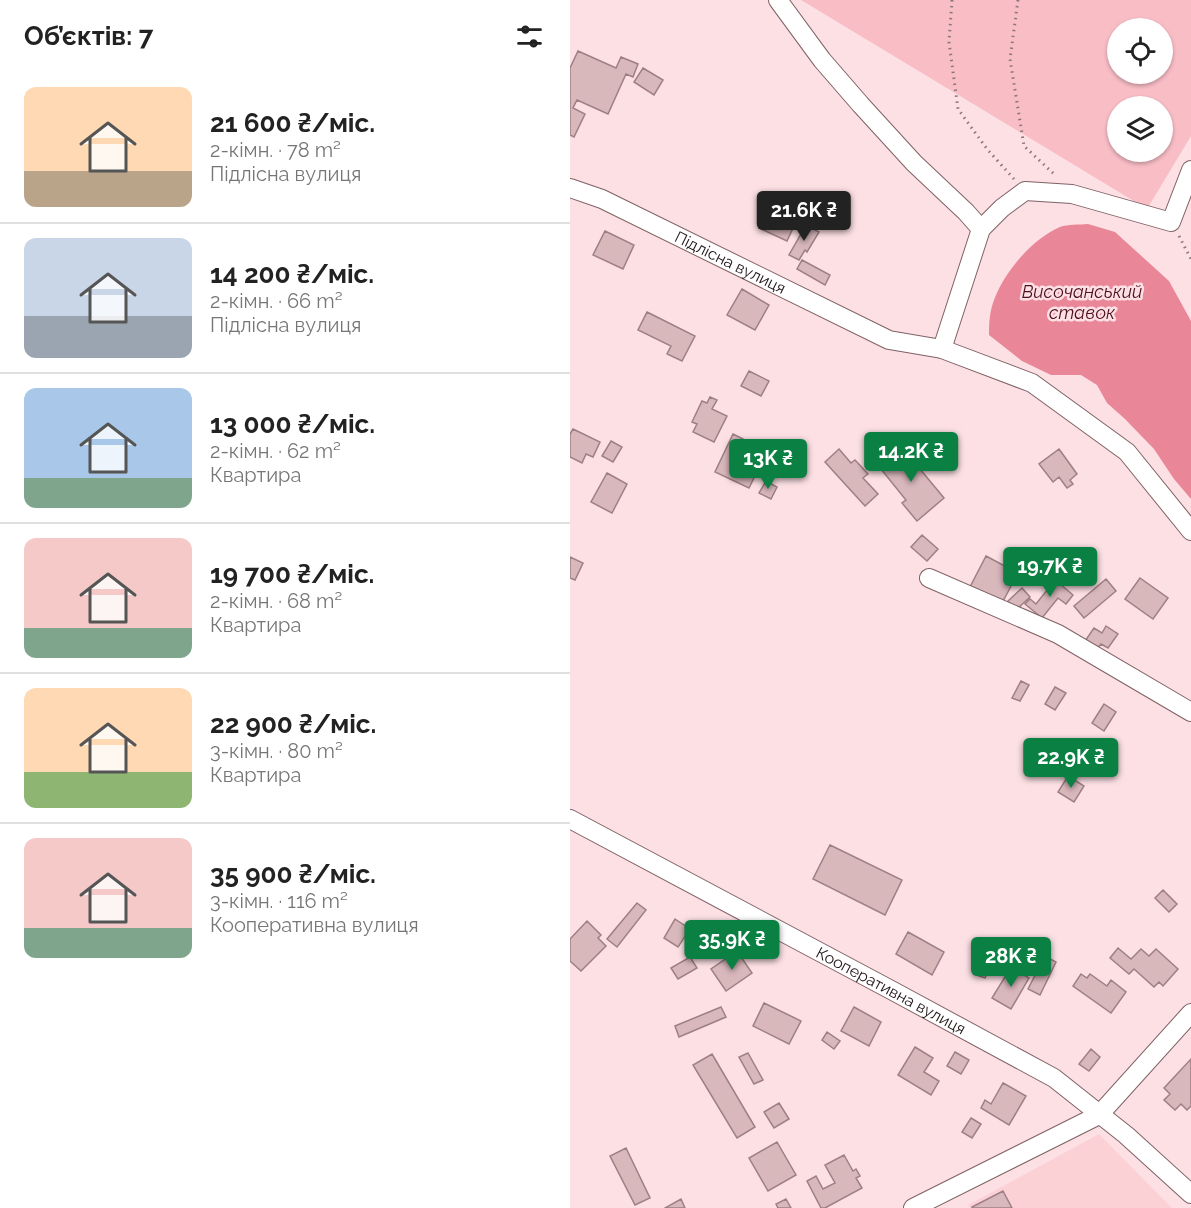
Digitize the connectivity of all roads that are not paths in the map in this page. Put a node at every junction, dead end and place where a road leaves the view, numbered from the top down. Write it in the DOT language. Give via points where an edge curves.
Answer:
graph roads {
  1 [pos="778,0"];
  2 [pos="1191,170"];
  3 [pos="570,188"];
  4 [pos="981,229"];
  5 [pos="942,349"];
  6 [pos="1191,531"];
  7 [pos="929,578"];
  8 [pos="1191,712"];
  9 [pos="570,819"];
  10 [pos="1191,1013"];
  11 [pos="1099,1115"];
  12 [pos="1191,1194"];
  13 [pos="913,1208"];
  1 -- 4 [label="street" via="861,105"];
  2 -- 4 [label="street" via="1171,222 1072,194 1025,191"];
  3 -- 5 [label="street, Підлісна вулиця" via="602,199 889,340"];
  4 -- 5 [label="street"];
  5 -- 6 [label="street, Підлісна вулиця" via="1032,383 1127,452"];
  7 -- 8 [label="street" via="1058,634"];
  9 -- 11 [label="street, Кооперативна вулиця" via="1054,1078"];
  10 -- 11 [label="street"];
  11 -- 12 [label="street, Кооперативна вулиця"];
  11 -- 13 [label="street"];
}
